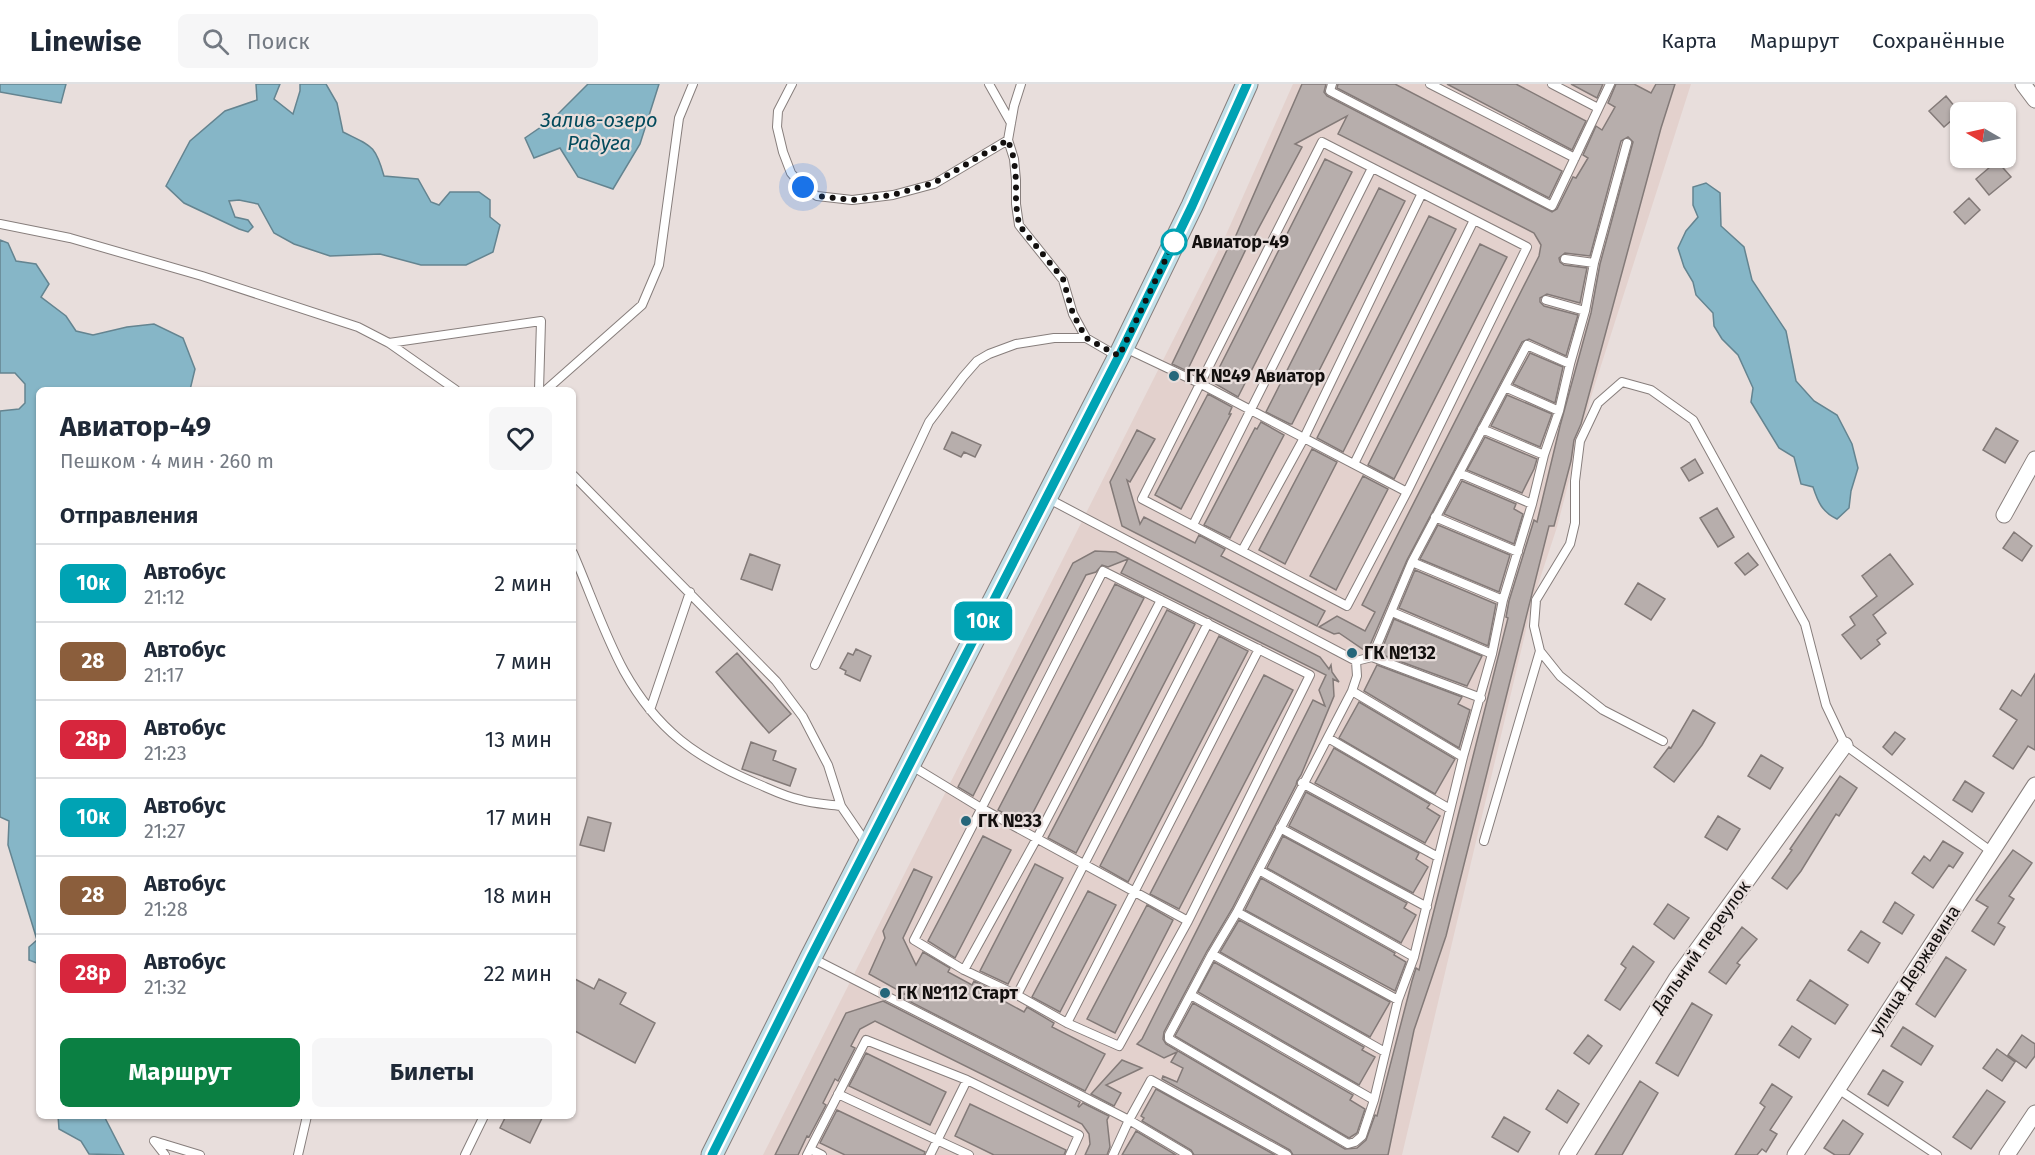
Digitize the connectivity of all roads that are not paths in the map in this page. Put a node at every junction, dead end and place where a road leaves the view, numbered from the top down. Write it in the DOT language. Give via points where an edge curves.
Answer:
graph roads {
  1 [pos="693,84"];
  2 [pos="792,84"];
  3 [pos="989,84"];
  4 [pos="1021,84"];
  5 [pos="1247,84"];
  6 [pos="1332,84"];
  7 [pos="1430,84"];
  8 [pos="1552,84"];
  9 [pos="1610,84"];
  10 [pos="2023,84"];
  11 [pos="2035,100"];
  12 [pos="1598,108"];
  13 [pos="1011,123"];
  14 [pos="1008,140"];
  15 [pos="1627,143"];
  16 [pos="1575,158"];
  17 [pos="1372,168"];
  18 [pos="1422,193"];
  19 [pos="1474,220"];
  20 [pos="0,224"];
  21 [pos="1565,259"];
  22 [pos="1594,263"];
  23 [pos="1546,300"];
  24 [pos="1585,311"];
  25 [pos="1086,338"];
  26 [pos="389,344"];
  27 [pos="1120,352"];
  28 [pos="1570,363"];
  29 [pos="1201,384"];
  30 [pos="452,387"];
  31 [pos="538,387"];
  32 [pos="549,387"];
  33 [pos="1505,387"];
  34 [pos="1251,410"];
  35 [pos="1559,411"];
  36 [pos="1482,429"];
  37 [pos="1304,438"];
  38 [pos="1544,455"];
  39 [pos="2035,459"];
  40 [pos="1354,464"];
  41 [pos="1459,473"];
  42 [pos="576,478"];
  43 [pos="1407,492"];
  44 [pos="1045,497"];
  45 [pos="1532,504"];
  46 [pos="2004,515"];
  47 [pos="1435,517"];
  48 [pos="1193,525"];
  49 [pos="1242,551"];
  50 [pos="1518,552"];
  51 [pos="576,560"];
  52 [pos="1412,562"];
  53 [pos="690,592"];
  54 [pos="1161,600"];
  55 [pos="1503,600"];
  56 [pos="1392,612"];
  57 [pos="1208,623"];
  58 [pos="1259,649"];
  59 [pos="1540,651"];
  60 [pos="1492,654"];
  61 [pos="1372,657"];
  62 [pos="1356,661"];
  63 [pos="815,665"];
  64 [pos="1352,691"];
  65 [pos="1481,698"];
  66 [pos="650,710"];
  67 [pos="1328,738"];
  68 [pos="1663,741"];
  69 [pos="1845,745"];
  70 [pos="1463,757"];
  71 [pos="910,764"];
  72 [pos="1302,783"];
  73 [pos="2035,785"];
  74 [pos="841,806"];
  75 [pos="981,808"];
  76 [pos="1450,809"];
  77 [pos="1280,828"];
  78 [pos="1036,838"];
  79 [pos="1484,841"];
  80 [pos="868,845"];
  81 [pos="1992,852"];
  82 [pos="1438,857"];
  83 [pos="1084,864"];
  84 [pos="1259,870"];
  85 [pos="1134,892"];
  86 [pos="1427,907"];
  87 [pos="1237,912"];
  88 [pos="1188,921"];
  89 [pos="1212,954"];
  90 [pos="811,957"];
  91 [pos="1414,957"];
  92 [pos="964,970"];
  93 [pos="1017,995"];
  94 [pos="1191,995"];
  95 [pos="1398,1000"];
  96 [pos="1067,1023"];
  97 [pos="1385,1052"];
  98 [pos="967,1080"];
  99 [pos="1838,1089"];
  100 [pos="838,1094"];
  101 [pos="1374,1100"];
  102 [pos="2035,1113"];
  103 [pos="306,1119"];
  104 [pos="483,1119"];
  105 [pos="1129,1120"];
  106 [pos="937,1141"];
  107 [pos="809,1152"];
  108 [pos="165,1155"];
  109 [pos="200,1155"];
  110 [pos="298,1155"];
  111 [pos="465,1155"];
  112 [pos="712,1155"];
  113 [pos="822,1155"];
  114 [pos="930,1155"];
  115 [pos="969,1155"];
  116 [pos="1070,1155"];
  117 [pos="1113,1155"];
  118 [pos="1188,1155"];
  119 [pos="1287,1155"];
  120 [pos="1567,1155"];
  121 [pos="1795,1155"];
  122 [pos="1937,1155"];
  123 [pos="2007,1155"];
  1 -- 32 [label="lane" via="679,118 659,265 642,305"];
  2 -- 14 [label="lane" via="778,111 779,136 791,173 817,196 852,200 893,195 934,183"];
  3 -- 13 [label="lane"];
  4 -- 13 [label="lane"];
  5 -- 27 [label="main road"];
  6 -- 16 [label="lane" via="1330,91 1552,206"];
  7 -- 16 [label="lane"];
  8 -- 12 [label="lane"];
  9 -- 12 [label="lane"];
  10 -- 11 [label="street"];
  12 -- 16 [label="lane"];
  13 -- 14 [label="lane"];
  14 -- 25 [label="lane" via="1014,159 1019,225 1063,279 1073,314"];
  15 -- 22 [label="lane"];
  17 -- 18 [label="lane"];
  17 -- 29 [label="lane" via="1322,142"];
  17 -- 34 [label="lane"];
  18 -- 19 [label="lane"];
  18 -- 37 [label="lane"];
  19 -- 40 [label="lane"];
  19 -- 43 [label="lane" via="1527,247"];
  20 -- 26 [label="lane" via="70,238 202,276 358,327"];
  21 -- 22 [label="lane"];
  22 -- 24 [label="lane"];
  23 -- 24 [label="lane"];
  24 -- 28 [label="lane"];
  25 -- 27 [label="lane"];
  25 -- 63 [label="lane" via="1016,344 977,361 963,377 929,422"];
  26 -- 30 [label="lane"];
  26 -- 31 [label="lane" via="541,321"];
  27 -- 29 [label="lane"];
  27 -- 44 [label="main road"];
  28 -- 33 [label="lane" via="1527,345"];
  28 -- 35 [label="lane"];
  29 -- 34 [label="lane"];
  29 -- 48 [label="lane" via="1142,499"];
  33 -- 35 [label="lane"];
  33 -- 36 [label="lane"];
  34 -- 37 [label="lane"];
  34 -- 48 [label="lane"];
  35 -- 38 [label="lane"];
  36 -- 38 [label="lane"];
  36 -- 41 [label="lane"];
  37 -- 40 [label="lane"];
  37 -- 49 [label="lane"];
  38 -- 45 [label="lane"];
  39 -- 46 [label="street"];
  40 -- 43 [label="lane"];
  41 -- 45 [label="lane"];
  41 -- 47 [label="lane"];
  42 -- 53 [label="lane"];
  43 -- 49 [label="lane" via="1347,606"];
  44 -- 62 [label="lane"];
  44 -- 71 [label="main road"];
  45 -- 50 [label="lane"];
  47 -- 50 [label="lane"];
  47 -- 52 [label="lane"];
  48 -- 49 [label="lane"];
  50 -- 55 [label="lane"];
  51 -- 66 [label="lane" via="624,671"];
  52 -- 55 [label="lane"];
  52 -- 56 [label="lane"];
  53 -- 66 [label="lane"];
  53 -- 74 [label="lane" via="776,681 803,717 828,765"];
  54 -- 57 [label="lane"];
  54 -- 75 [label="lane" via="1103,571"];
  54 -- 78 [label="lane"];
  55 -- 60 [label="lane"];
  56 -- 60 [label="lane"];
  56 -- 61 [label="lane"];
  57 -- 58 [label="lane"];
  57 -- 83 [label="lane"];
  58 -- 85 [label="lane"];
  58 -- 88 [label="lane" via="1310,675"];
  59 -- 68 [label="lane" via="1560,675 1603,710"];
  59 -- 69 [label="lane" via="1534,626 1536,600 1570,544 1580,441 1598,403 1622,382 1651,390 1693,420 1805,624 1826,705"];
  59 -- 79 [label="lane"];
  60 -- 65 [label="lane"];
  61 -- 62 [label="lane"];
  61 -- 65 [label="lane"];
  62 -- 64 [label="lane"];
  64 -- 67 [label="lane"];
  64 -- 70 [label="lane"];
  65 -- 70 [label="lane"];
  66 -- 74 [label="lane" via="679,741 736,775 800,800"];
  67 -- 72 [label="lane"];
  67 -- 76 [label="lane"];
  69 -- 81 [label="lane"];
  69 -- 120 [label="street, Дальний переулок" via="1676,979"];
  70 -- 76 [label="lane"];
  71 -- 75 [label="lane"];
  71 -- 80 [label="main road"];
  72 -- 77 [label="lane"];
  72 -- 82 [label="lane"];
  73 -- 81 [label="street, улица Державина"];
  74 -- 80 [label="lane"];
  75 -- 78 [label="lane"];
  75 -- 92 [label="lane" via="914,940"];
  76 -- 82 [label="lane"];
  77 -- 84 [label="lane"];
  77 -- 86 [label="lane"];
  78 -- 83 [label="lane"];
  78 -- 92 [label="lane"];
  80 -- 90 [label="main road"];
  81 -- 99 [label="street, улица Державина"];
  82 -- 86 [label="lane"];
  83 -- 85 [label="lane"];
  83 -- 93 [label="lane"];
  84 -- 87 [label="lane"];
  84 -- 91 [label="lane"];
  85 -- 88 [label="lane"];
  85 -- 96 [label="lane"];
  86 -- 91 [label="lane"];
  87 -- 89 [label="lane"];
  87 -- 95 [label="lane"];
  88 -- 96 [label="lane" via="1119,1046"];
  89 -- 94 [label="lane"];
  89 -- 97 [label="lane"];
  90 -- 105 [label="lane"];
  90 -- 112 [label="main road"];
  91 -- 95 [label="lane"];
  92 -- 93 [label="lane"];
  93 -- 96 [label="lane"];
  94 -- 101 [label="lane"];
  94 -- 101 [label="lane" via="1169,1039 1348,1144 1362,1136"];
  95 -- 97 [label="lane"];
  97 -- 101 [label="lane"];
  98 -- 100 [label="lane" via="866,1040"];
  98 -- 106 [label="lane"];
  98 -- 116 [label="lane" via="1079,1135"];
  99 -- 121 [label="street, улица Державина"];
  99 -- 122 [label="lane"];
  100 -- 106 [label="lane"];
  100 -- 107 [label="lane"];
  102 -- 123 [label="street"];
  103 -- 110 [label="lane"];
  104 -- 111 [label="lane"];
  105 -- 117 [label="lane"];
  105 -- 118 [label="lane"];
  105 -- 119 [label="lane" via="1150,1080"];
  106 -- 114 [label="lane"];
  106 -- 115 [label="lane"];
  107 -- 113 [label="lane"];
  108 -- 109 [label="lane" via="154,1141"];
}
